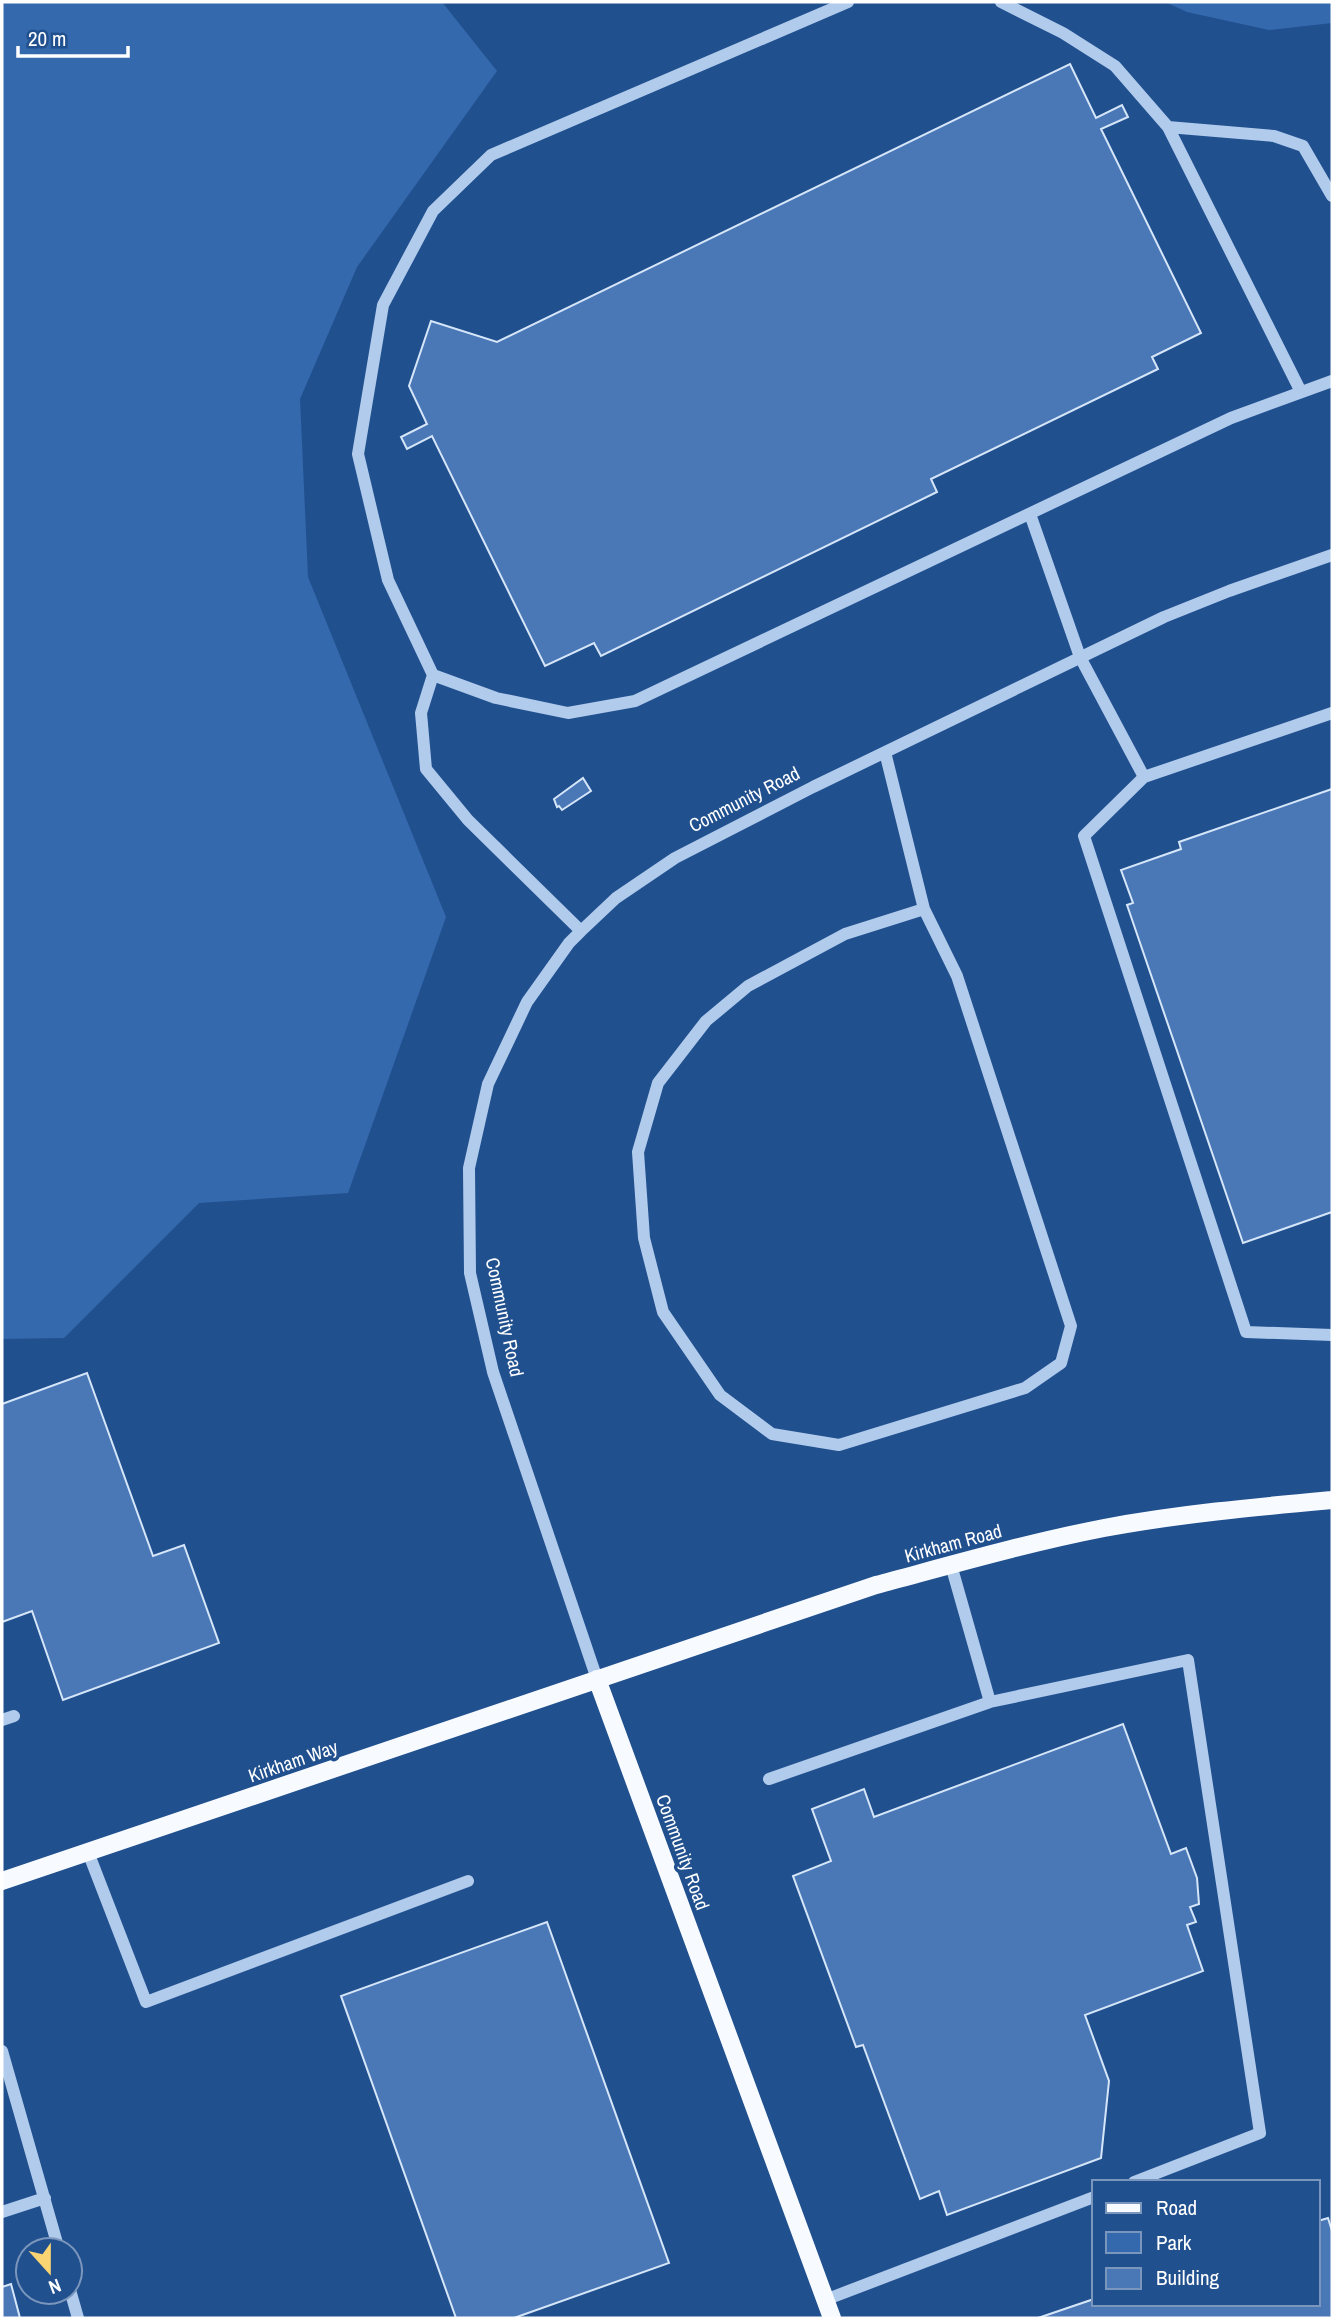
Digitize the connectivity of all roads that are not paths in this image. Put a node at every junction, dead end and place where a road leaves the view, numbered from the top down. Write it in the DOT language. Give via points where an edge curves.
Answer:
graph roads {
  1 [pos="848,2"];
  2 [pos="1002,2"];
  3 [pos="1168,127"];
  4 [pos="1332,195"];
  5 [pos="1332,381"];
  6 [pos="1301,393"];
  7 [pos="1030,514"];
  8 [pos="1332,555"];
  9 [pos="1080,657"];
  10 [pos="433,675"];
  11 [pos="1332,713"];
  12 [pos="885,752"];
  13 [pos="1144,777"];
  14 [pos="924,909"];
  15 [pos="581,931"];
  16 [pos="1332,1335"];
  17 [pos="1332,1500"];
  18 [pos="951,1564"];
  19 [pos="597,1679"];
  20 [pos="990,1702"];
  21 [pos="769,1779"];
  22 [pos="88,1852"];
  23 [pos="2,1881"];
  24 [pos="468,1881"];
  25 [pos="2,2051"];
  26 [pos="1139,2180"];
  27 [pos="44,2198"];
  28 [pos="1092,2198"];
  29 [pos="2,2212"];
  30 [pos="55,2236"];
  31 [pos="825,2300"];
  32 [pos="832,2318"];
  1 -- 10 [label="street" via="491,155 433,211 383,305 358,454 388,580"];
  2 -- 3 [label="street" via="1115,66"];
  3 -- 4 [label="street" via="1274,136 1303,146"];
  3 -- 6 [label="street"];
  5 -- 6 [label="street"];
  6 -- 7 [label="street" via="1231,418"];
  7 -- 9 [label="street"];
  7 -- 10 [label="street" via="635,701 568,713 495,698"];
  8 -- 9 [label="street, Community Road" via="1229,590"];
  9 -- 12 [label="street, Community Road"];
  9 -- 13 [label="street"];
  10 -- 15 [label="street" via="421,713 426,769 468,820"];
  11 -- 13 [label="street"];
  12 -- 14 [label="street"];
  12 -- 15 [label="street, Community Road" via="675,858 616,898"];
  13 -- 16 [label="street" via="1084,836 1246,1332"];
  14 -- 14 [label="street" via="957,976 1071,1326 1061,1363 1025,1388 839,1446 772,1434 720,1395 663,1312 644,1238 638,1152 659,1083 706,1021 748,986 845,934"];
  15 -- 19 [label="street, Community Road" via="527,1002 488,1084 469,1168 470,1273 493,1372"];
  17 -- 18 [label="main road, Kirkham Road" via="1104,1528"];
  18 -- 19 [label="main road, Kirkham Road"];
  18 -- 20 [label="street"];
  19 -- 22 [label="main road, Kirkham Way"];
  19 -- 31 [label="main road, Community Road"];
  20 -- 21 [label="street"];
  20 -- 26 [label="street" via="1188,1660 1260,2133"];
  22 -- 23 [label="main road, Kirkham Way"];
  22 -- 24 [label="street" via="146,2002"];
  25 -- 27 [label="street"];
  27 -- 29 [label="street"];
  27 -- 30 [label="street"];
  28 -- 31 [label="street"];
  31 -- 32 [label="main road, Community Road"];
}
